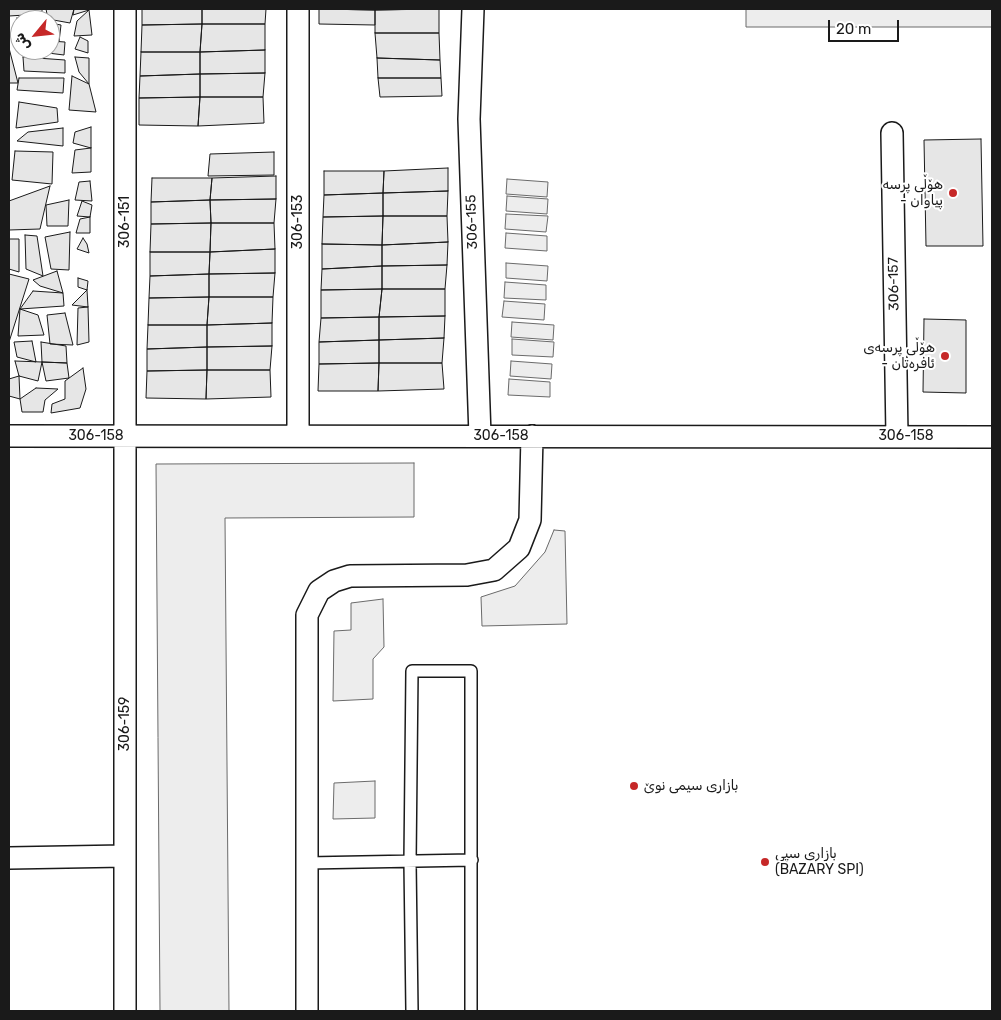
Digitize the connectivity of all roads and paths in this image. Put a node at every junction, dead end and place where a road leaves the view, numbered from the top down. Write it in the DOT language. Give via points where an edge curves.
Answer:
graph roads {
  1 [pos="126,9"];
  2 [pos="298,9"];
  3 [pos="473,9"];
  4 [pos="892,133"];
  5 [pos="9,436"];
  6 [pos="125,436"];
  7 [pos="298,436"];
  8 [pos="480,436"];
  9 [pos="532,436"];
  10 [pos="897,436"];
  11 [pos="992,437"];
  12 [pos="124,856"];
  13 [pos="9,858"];
  14 [pos="472,860"];
  15 [pos="410,862"];
  16 [pos="306,863"];
  17 [pos="125,1011"];
  18 [pos="307,1011"];
  19 [pos="412,1011"];
  20 [pos="471,1011"];
  1 -- 6 [label="street, 306-151"];
  2 -- 7 [label="street, 306-153"];
  3 -- 8 [label="street, 306-155" via="469,119"];
  4 -- 10 [label="street, 306-157"];
  5 -- 6 [label="street, 306-158"];
  6 -- 7 [label="street, 306-158"];
  6 -- 12 [label="street, 306-159"];
  7 -- 8 [label="street, 306-158"];
  8 -- 9 [label="street, 306-158"];
  9 -- 10 [label="street, 306-158"];
  9 -- 16 [label="street" via="530,520 519,548 494,570 467,575 350,576 319,591 306,614"];
  10 -- 11 [label="street, 306-158"];
  12 -- 13 [label="street"];
  12 -- 17 [label="street, 306-159"];
  14 -- 15 [label="lane"];
  14 -- 15 [label="lane" via="471,671 412,671"];
  14 -- 20 [label="lane"];
  15 -- 16 [label="lane"];
  15 -- 19 [label="lane"];
  16 -- 18 [label="street"];
}
